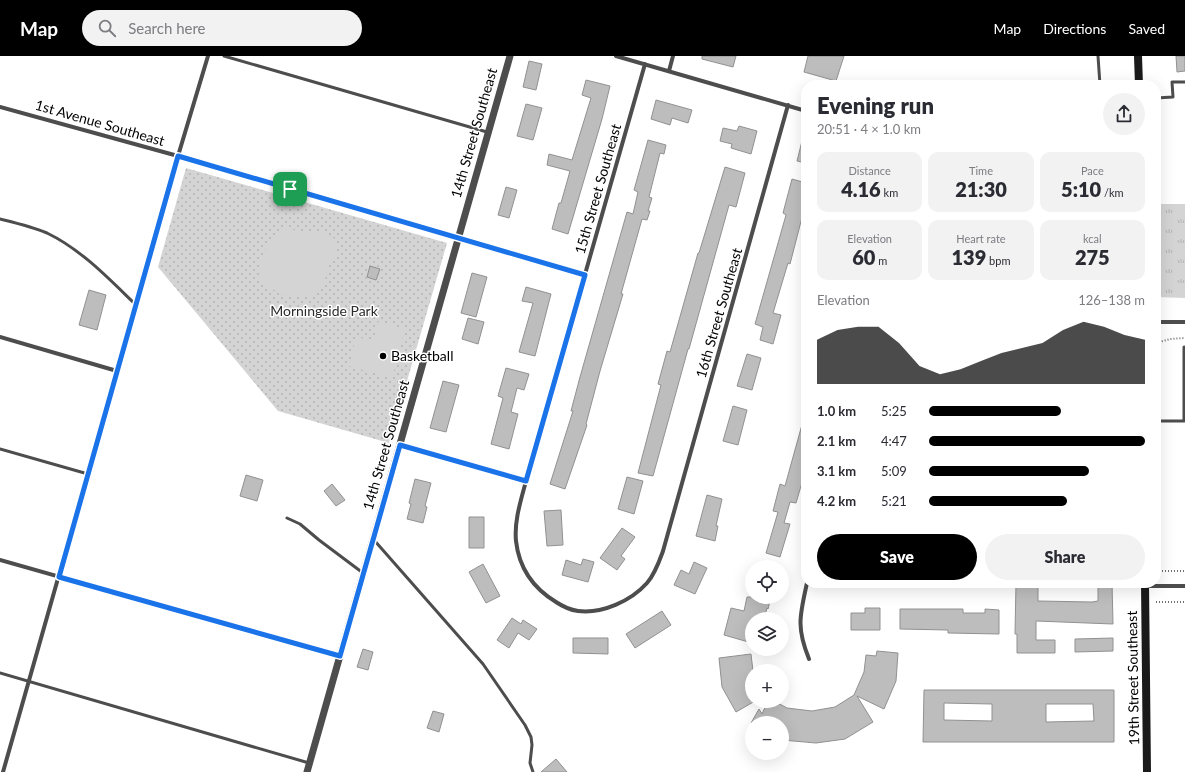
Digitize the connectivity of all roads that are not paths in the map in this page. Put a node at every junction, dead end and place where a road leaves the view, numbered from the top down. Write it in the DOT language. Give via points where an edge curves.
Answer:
graph roads {
  1 [pos="208,56"];
  2 [pos="224,56"];
  3 [pos="510,56"];
  4 [pos="616,56"];
  5 [pos="673,56"];
  6 [pos="1098,56"];
  7 [pos="1138,56"];
  8 [pos="645,64"];
  9 [pos="669,71"];
  10 [pos="1100,80"];
  11 [pos="1139,80"];
  12 [pos="1185,82"];
  13 [pos="1161,98"];
  14 [pos="788,105"];
  15 [pos="0,107"];
  16 [pos="801,109"];
  17 [pos="488,132"];
  18 [pos="178,156"];
  19 [pos="0,219"];
  20 [pos="458,237"];
  21 [pos="585,275"];
  22 [pos="136,306"];
  23 [pos="1161,322"];
  24 [pos="1185,322"];
  25 [pos="0,337"];
  26 [pos="1184,347"];
  27 [pos="117,371"];
  28 [pos="1161,421"];
  29 [pos="400,445"];
  30 [pos="0,449"];
  31 [pos="88,474"];
  32 [pos="526,481"];
  33 [pos="287,518"];
  34 [pos="373,538"];
  35 [pos="0,560"];
  36 [pos="363,573"];
  37 [pos="59,577"];
  38 [pos="1161,585"];
  39 [pos="1185,586"];
  40 [pos="806,588"];
  41 [pos="1145,588"];
  42 [pos="561,605"];
  43 [pos="340,656"];
  44 [pos="808,659"];
  45 [pos="0,673"];
  46 [pos="29,681"];
  47 [pos="309,763"];
  48 [pos="3,772"];
  49 [pos="307,772"];
  50 [pos="533,772"];
  51 [pos="1147,772"];
  1 -- 18 [label="street"];
  2 -- 17 [label="lane"];
  3 -- 17 [label="street, 14th Street Southeast"];
  4 -- 8 [label="street"];
  5 -- 9 [label="street"];
  6 -- 10 [label="lane"];
  7 -- 11 [label="main road"];
  8 -- 9 [label="street"];
  8 -- 21 [label="street, 15th Street Southeast"];
  9 -- 14 [label="street"];
  12 -- 13 [label="lane" via="1172,82 1173,97"];
  14 -- 16 [label="street"];
  14 -- 42 [label="street, 16th Street Southeast" via="656,569 647,583 624,601 595,610 578,611"];
  15 -- 18 [label="street, 1st Avenue Southeast"];
  17 -- 20 [label="street, 14th Street Southeast"];
  18 -- 20 [label="street, 1st Avenue Southeast"];
  18 -- 22 [label="street"];
  19 -- 22 [label="lane" via="46,233 68,245 114,283"];
  20 -- 21 [label="street, 1st Avenue Southeast"];
  20 -- 29 [label="street, 14th Street Southeast"];
  21 -- 32 [label="street, 15th Street Southeast"];
  22 -- 27 [label="street"];
  23 -- 24 [label="street"];
  25 -- 27 [label="street"];
  26 -- 28 [label="lane" via="1184,421"];
  27 -- 31 [label="street"];
  29 -- 32 [label="street"];
  29 -- 34 [label="street, 14th Street Southeast"];
  30 -- 31 [label="lane"];
  31 -- 37 [label="street"];
  32 -- 42 [label="street, 15th Street Southeast" via="516,525 516,540 523,570 544,595"];
  33 -- 36 [label="lane" via="300,524"];
  34 -- 36 [label="street, 14th Street Southeast"];
  34 -- 50 [label="lane" via="484,664 531,737 530,763"];
  35 -- 37 [label="street"];
  36 -- 43 [label="street, 14th Street Southeast"];
  37 -- 43 [label="street"];
  37 -- 46 [label="street"];
  38 -- 39 [label="street"];
  40 -- 44 [label="street" via="800,627"];
  41 -- 51 [label="main road, 19th Street Southeast"];
  43 -- 47 [label="street, 14th Street Southeast"];
  45 -- 46 [label="lane"];
  46 -- 47 [label="lane"];
  46 -- 48 [label="street"];
  47 -- 49 [label="street, 14th Street Southeast"];
}
